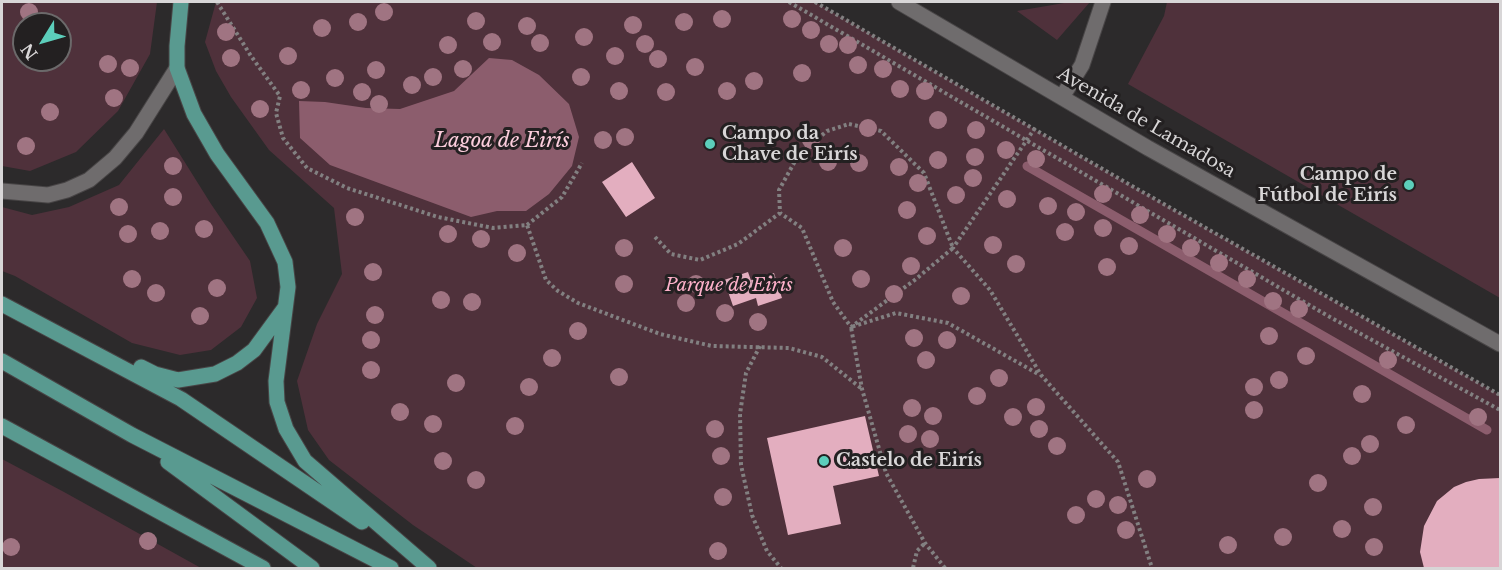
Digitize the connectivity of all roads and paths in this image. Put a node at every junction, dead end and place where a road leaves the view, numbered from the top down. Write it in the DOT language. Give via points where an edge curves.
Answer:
graph roads {
  1 [pos="181,2"];
  2 [pos="217,2"];
  3 [pos="789,2"];
  4 [pos="815,2"];
  5 [pos="899,2"];
  6 [pos="1103,2"];
  7 [pos="177,68"];
  8 [pos="1062,97"];
  9 [pos="1035,128"];
  10 [pos="1028,139"];
  11 [pos="582,163"];
  12 [pos="2,191"];
  13 [pos="780,213"];
  14 [pos="527,225"];
  15 [pos="656,237"];
  16 [pos="953,248"];
  17 [pos="2,304"];
  18 [pos="286,307"];
  19 [pos="851,327"];
  20 [pos="1500,344"];
  21 [pos="760,346"];
  22 [pos="2,361"];
  23 [pos="1041,375"];
  24 [pos="862,389"];
  25 [pos="1500,395"];
  26 [pos="1500,410"];
  27 [pos="2,426"];
  28 [pos="132,435"];
  29 [pos="925,543"];
  30 [pos="262,568"];
  31 [pos="312,568"];
  32 [pos="391,568"];
  33 [pos="429,568"];
  34 [pos="781,568"];
  35 [pos="913,568"];
  36 [pos="945,568"];
  37 [pos="1152,568"];
  1 -- 7 [label="main road"];
  2 -- 14 [label="path" via="280,96 276,113 283,138 307,168 347,188 438,217 493,228"];
  3 -- 10 [label="path"];
  4 -- 9 [label="path"];
  5 -- 8 [label="street, Avenida de Lamadosa"];
  6 -- 8 [label="street" via="1082,65"];
  7 -- 12 [label="street" via="136,133 89,180 48,195"];
  7 -- 18 [label="main road" via="194,114 217,154 272,232 285,262"];
  8 -- 20 [label="street, Avenida de Lamadosa"];
  9 -- 10 [label="path"];
  9 -- 25 [label="path"];
  10 -- 16 [label="path"];
  10 -- 26 [label="path" via="1328,316"];
  11 -- 14 [label="path" via="562,197"];
  13 -- 15 [label="path" via="738,244 700,260 671,254"];
  13 -- 16 [label="path" via="779,190 799,154 827,131 849,124 881,131 924,173"];
  13 -- 19 [label="path" via="802,228 833,302"];
  14 -- 21 [label="path" via="546,280 578,303 660,334 712,346"];
  16 -- 19 [label="path"];
  16 -- 23 [label="path" via="990,290"];
  17 -- 18 [label="main road" via="53,321 155,374 178,380 214,374 237,363 254,350"];
  17 -- 33 [label="main road" via="181,399"];
  18 -- 33 [label="main road" via="276,381 277,402 286,429 305,461"];
  19 -- 23 [label="path" via="896,313 948,323"];
  19 -- 24 [label="path"];
  21 -- 24 [label="path" via="789,348 822,357"];
  21 -- 34 [label="path" via="746,373 740,414 741,465 752,515 767,551"];
  22 -- 28 [label="main road"];
  23 -- 37 [label="path" via="1118,462"];
  24 -- 29 [label="path" via="886,474"];
  27 -- 30 [label="main road"];
  28 -- 31 [label="main road"];
  28 -- 32 [label="main road"];
  29 -- 35 [label="path" via="917,550"];
  29 -- 36 [label="path"];
}
